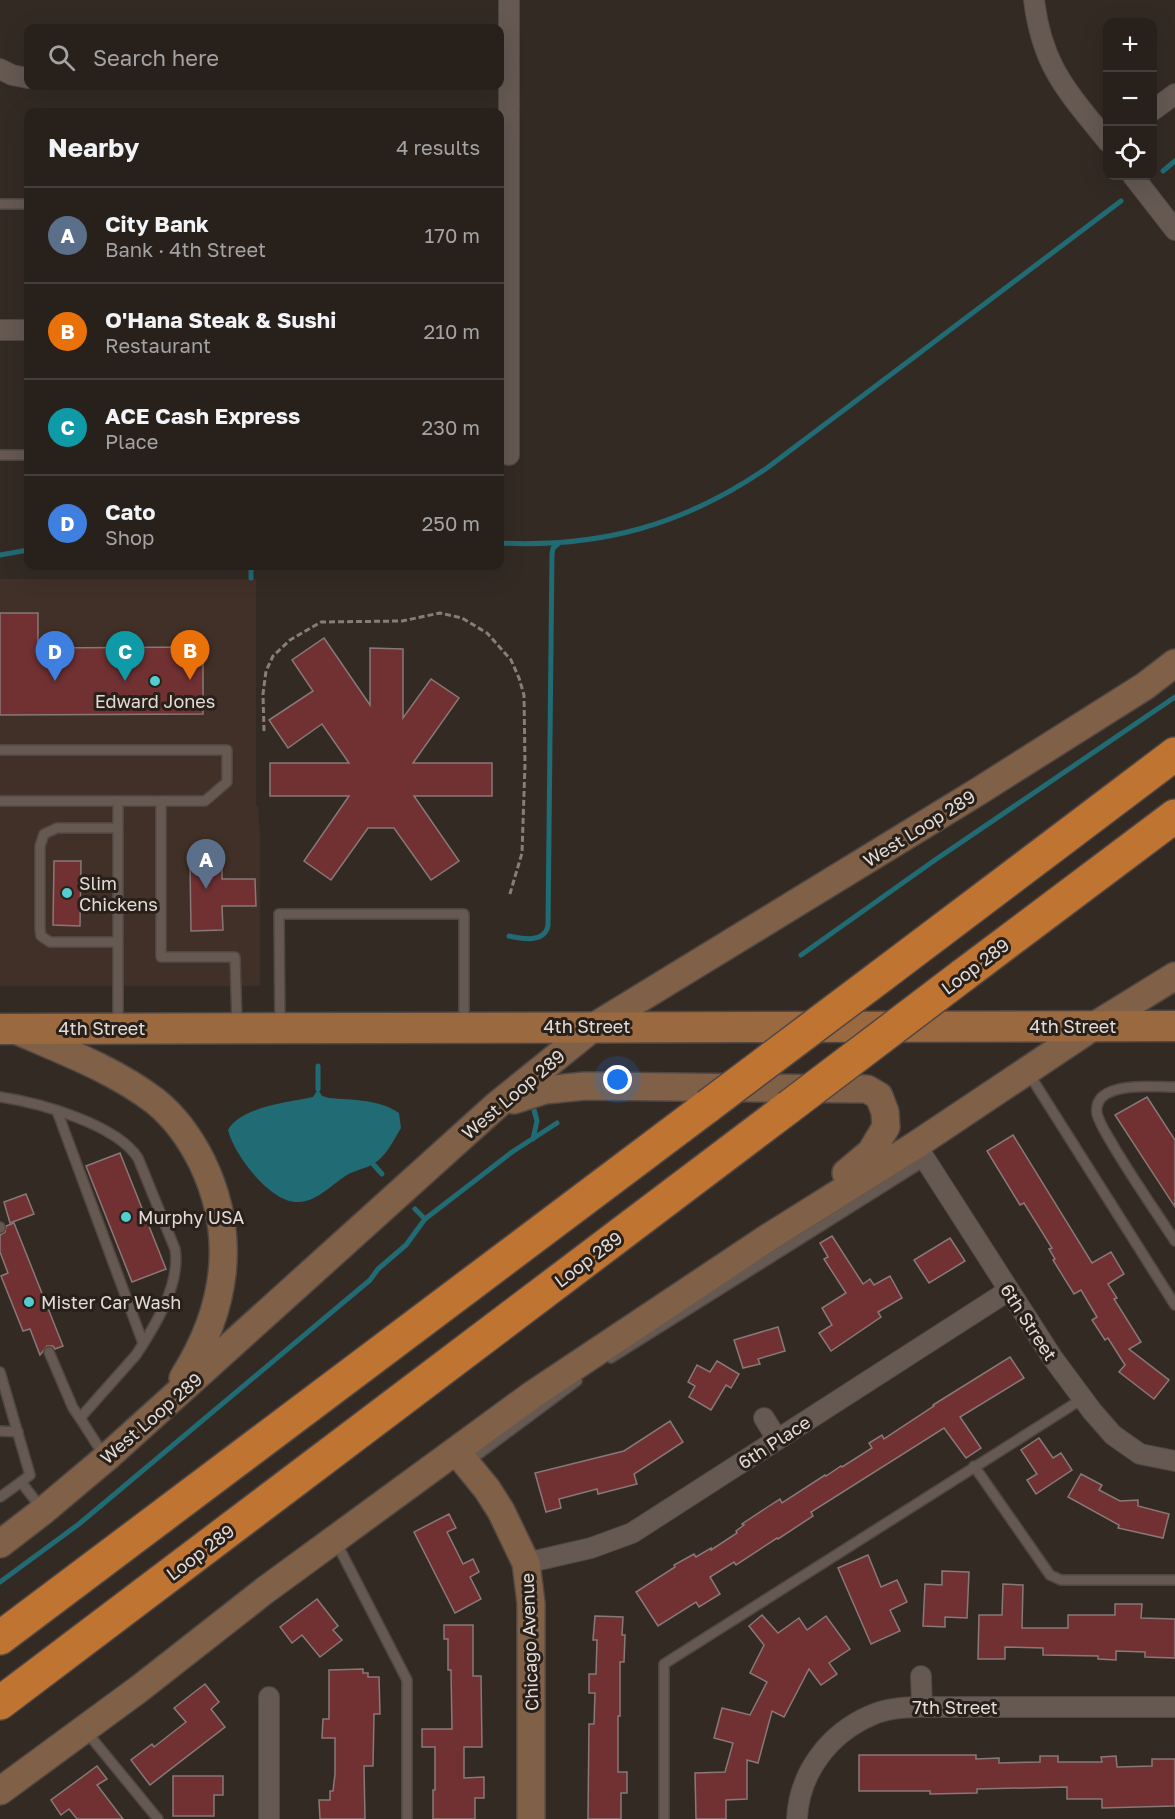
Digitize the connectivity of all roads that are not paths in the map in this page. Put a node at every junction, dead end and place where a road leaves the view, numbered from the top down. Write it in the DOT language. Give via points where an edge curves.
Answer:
graph roads {
  1 [pos="509,0"];
  2 [pos="1034,0"];
  3 [pos="0,69"];
  4 [pos="24,77"];
  5 [pos="504,81"];
  6 [pos="1175,94"];
  7 [pos="1157,107"];
  8 [pos="1103,137"];
  9 [pos="1136,180"];
  10 [pos="0,204"];
  11 [pos="24,204"];
  12 [pos="504,204"];
  13 [pos="1175,230"];
  14 [pos="0,330"];
  15 [pos="24,330"];
  16 [pos="504,330"];
  17 [pos="0,455"];
  18 [pos="24,455"];
  19 [pos="504,455"];
  20 [pos="1175,663"];
  21 [pos="0,750"];
  22 [pos="1175,754"];
  23 [pos="0,801"];
  24 [pos="118,801"];
  25 [pos="161,801"];
  26 [pos="1175,816"];
  27 [pos="118,828"];
  28 [pos="118,942"];
  29 [pos="1175,976"];
  30 [pos="594,1026"];
  31 [pos="1094,1026"];
  32 [pos="1175,1026"];
  33 [pos="280,1027"];
  34 [pos="464,1027"];
  35 [pos="118,1028"];
  36 [pos="237,1028"];
  37 [pos="6,1029"];
  38 [pos="1027,1071"];
  39 [pos="1175,1087"];
  40 [pos="0,1097"];
  41 [pos="497,1105"];
  42 [pos="57,1111"];
  43 [pos="921,1153"];
  44 [pos="766,1239"];
  45 [pos="1175,1240"];
  46 [pos="1008,1291"];
  47 [pos="1175,1305"];
  48 [pos="143,1343"];
  49 [pos="49,1352"];
  50 [pos="606,1361"];
  51 [pos="0,1371"];
  52 [pos="586,1374"];
  53 [pos="1083,1399"];
  54 [pos="166,1406"];
  55 [pos="80,1418"];
  56 [pos="764,1418"];
  57 [pos="0,1431"];
  58 [pos="18,1432"];
  59 [pos="777,1439"];
  60 [pos="461,1457"];
  61 [pos="105,1458"];
  62 [pos="1175,1461"];
  63 [pos="975,1466"];
  64 [pos="21,1482"];
  65 [pos="0,1497"];
  66 [pos="175,1506"];
  67 [pos="43,1511"];
  68 [pos="335,1540"];
  69 [pos="0,1544"];
  70 [pos="526,1563"];
  71 [pos="1175,1580"];
  72 [pos="123,1610"];
  73 [pos="0,1624"];
  74 [pos="0,1638"];
  75 [pos="921,1676"];
  76 [pos="269,1696"];
  77 [pos="0,1703"];
  78 [pos="922,1707"];
  79 [pos="1175,1707"];
  80 [pos="0,1723"];
  81 [pos="84,1729"];
  82 [pos="0,1791"];
  83 [pos="158,1819"];
  84 [pos="269,1819"];
  85 [pos="407,1819"];
  86 [pos="531,1819"];
  87 [pos="664,1819"];
  88 [pos="797,1819"];
  1 -- 5 [label="street"];
  2 -- 8 [label="street" via="1043,45 1053,70"];
  3 -- 4 [label="street"];
  5 -- 12 [label="street"];
  6 -- 7 [label="street"];
  9 -- 13 [label="street"];
  10 -- 11 [label="lane"];
  12 -- 16 [label="street"];
  14 -- 15 [label="street"];
  16 -- 19 [label="street"];
  17 -- 18 [label="lane"];
  20 -- 30 [label="main road, West Loop 289" via="931,821"];
  21 -- 25 [label="lane" via="227,750 227,782 205,801"];
  22 -- 66 [label="highway, bridge"];
  23 -- 24 [label="lane"];
  24 -- 25 [label="lane"];
  24 -- 27 [label="lane"];
  25 -- 36 [label="lane" via="160,957 235,957"];
  26 -- 72 [label="highway, Loop 289, bridge"];
  27 -- 28 [label="lane"];
  27 -- 28 [label="lane" via="57,828 44,834 40,846 41,936 50,942"];
  28 -- 35 [label="lane"];
  29 -- 31 [label="main road"];
  30 -- 31 [label="main road, 4th Street"];
  30 -- 34 [label="main road, 4th Street"];
  30 -- 41 [label="main road, West Loop 289"];
  31 -- 32 [label="main road, 4th Street"];
  31 -- 38 [label="main road"];
  33 -- 34 [label="main road, 4th Street"];
  33 -- 34 [label="lane" via="279,914 464,914"];
  33 -- 36 [label="main road, 4th Street"];
  35 -- 36 [label="main road, 4th Street"];
  35 -- 37 [label="main road, 4th Street"];
  37 -- 54 [label="main road" via="104,1069 158,1103 188,1137 215,1191 224,1242 217,1305 203,1344"];
  38 -- 43 [label="main road"];
  38 -- 47 [label="lane"];
  39 -- 45 [label="lane" via="1132,1087 1110,1092 1097,1103 1097,1112 1129,1171"];
  40 -- 42 [label="lane"];
  41 -- 44 [label="main road" via="545,1089 585,1086 867,1089 879,1096 886,1127 871,1152"];
  41 -- 54 [label="main road, West Loop 289"];
  42 -- 48 [label="lane"];
  42 -- 48 [label="lane" via="108,1132 132,1149 175,1249 172,1288"];
  43 -- 44 [label="main road"];
  43 -- 46 [label="street, 6th Street"];
  43 -- 50 [label="lane"];
  44 -- 60 [label="main road" via="585,1359"];
  46 -- 53 [label="street, 6th Street"];
  46 -- 59 [label="street, 6th Place"];
  48 -- 55 [label="lane"];
  49 -- 55 [label="lane"];
  51 -- 58 [label="lane"];
  52 -- 60 [label="lane"];
  53 -- 62 [label="street, 6th Street" via="1113,1435 1131,1448 1140,1454"];
  53 -- 63 [label="lane"];
  54 -- 61 [label="main road, West Loop 289"];
  55 -- 61 [label="lane"];
  56 -- 59 [label="street"];
  57 -- 58 [label="lane"];
  58 -- 64 [label="lane" via="30,1475"];
  59 -- 70 [label="street, 6th Place" via="632,1533 591,1548"];
  60 -- 68 [label="main road"];
  60 -- 70 [label="main road, Chicago Avenue" via="501,1511"];
  61 -- 67 [label="main road, West Loop 289"];
  63 -- 71 [label="lane" via="1050,1575 1061,1580"];
  63 -- 87 [label="lane" via="664,1664"];
  64 -- 65 [label="lane"];
  64 -- 67 [label="lane"];
  66 -- 73 [label="highway"];
  66 -- 74 [label="highway"];
  67 -- 69 [label="main road, West Loop 289"];
  68 -- 81 [label="main road"];
  68 -- 85 [label="lane" via="407,1680"];
  70 -- 86 [label="main road, Chicago Avenue" via="531,1603"];
  72 -- 77 [label="highway, Loop 289"];
  72 -- 80 [label="highway"];
  75 -- 78 [label="street"];
  76 -- 84 [label="street"];
  78 -- 79 [label="street, 7th Street"];
  78 -- 88 [label="street, 7th Street" via="873,1714 834,1739 805,1778"];
  81 -- 82 [label="main road"];
  81 -- 83 [label="lane"];
}
